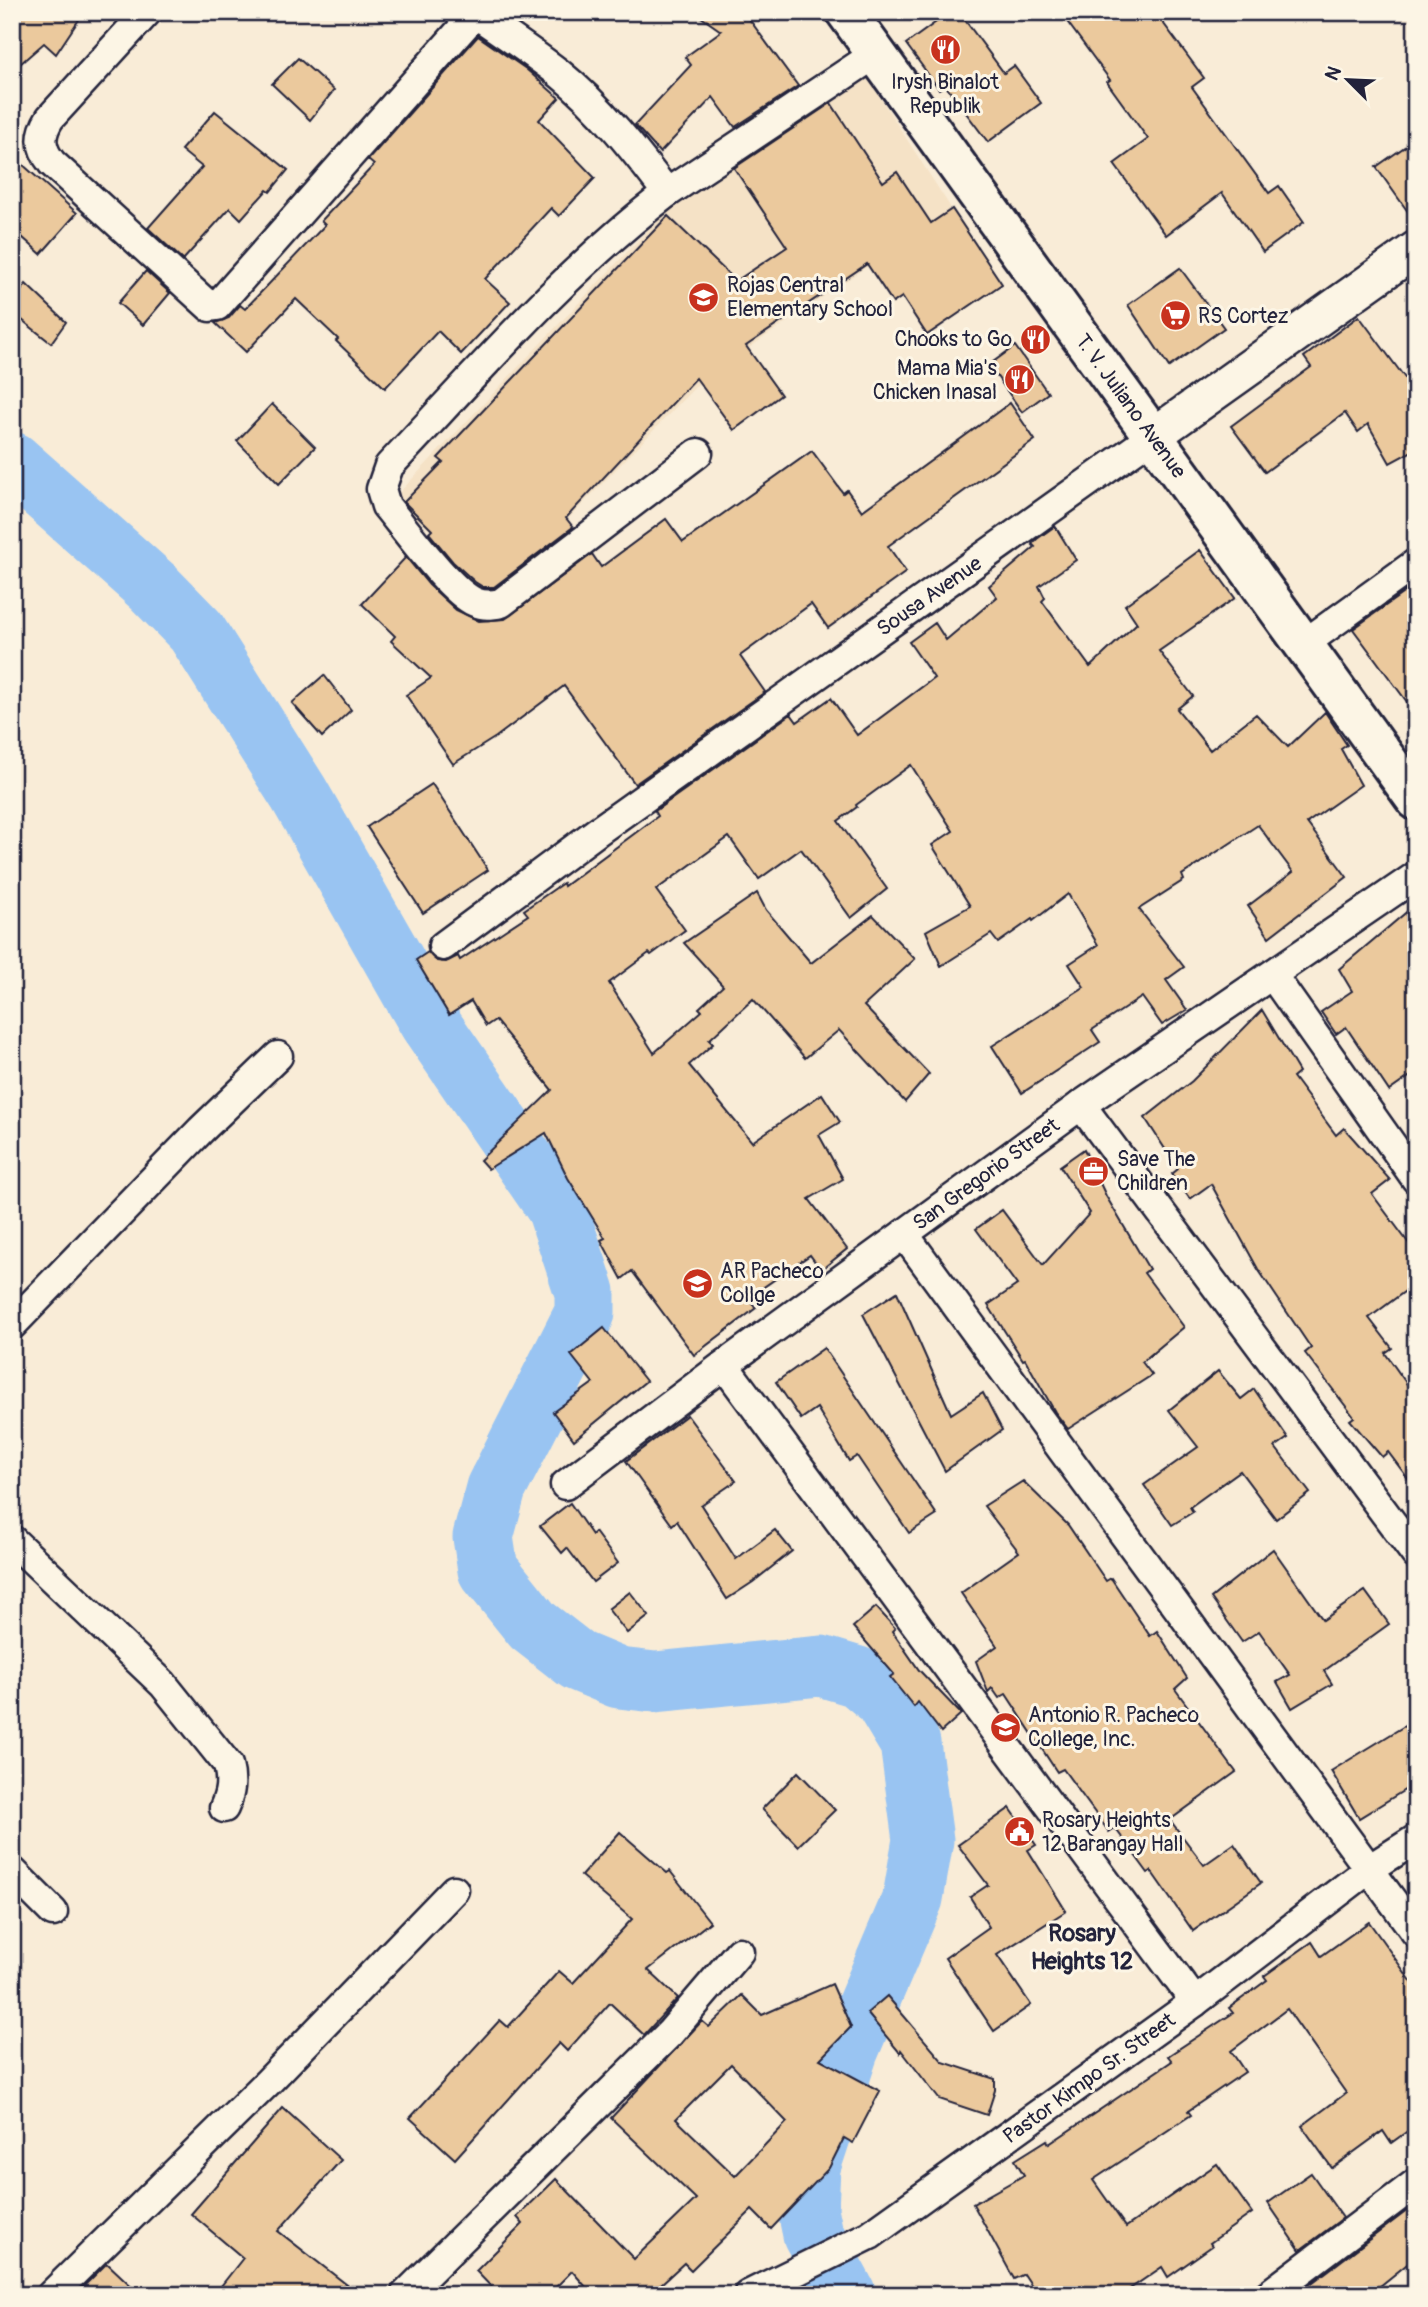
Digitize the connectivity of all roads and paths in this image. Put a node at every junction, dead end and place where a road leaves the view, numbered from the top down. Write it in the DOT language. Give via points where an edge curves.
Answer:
graph roads {
  1 [pos="147,12"];
  2 [pos="846,12"];
  3 [pos="474,13"];
  4 [pos="877,53"];
  5 [pos="667,193"];
  6 [pos="1416,249"];
  7 [pos="1153,436"];
  8 [pos="698,453"];
  9 [pos="1416,563"];
  10 [pos="1304,644"];
  11 [pos="1416,800"];
  12 [pos="1416,876"];
  13 [pos="443,946"];
  14 [pos="1273,976"];
  15 [pos="278,1056"];
  16 [pos="1081,1105"];
  17 [pos="1416,1179"];
  18 [pos="904,1234"];
  19 [pos="12,1325"];
  20 [pos="724,1365"];
  21 [pos="565,1485"];
  22 [pos="12,1540"];
  23 [pos="1416,1555"];
  24 [pos="224,1808"];
  25 [pos="1416,1839"];
  26 [pos="1369,1869"];
  27 [pos="12,1871"];
  28 [pos="454,1890"];
  29 [pos="53,1912"];
  30 [pos="1416,1933"];
  31 [pos="739,1952"];
  32 [pos="1195,2002"];
  33 [pos="1416,2183"];
  34 [pos="753,2291"];
  35 [pos="51,2295"];
  36 [pos="405,2295"];
  37 [pos="1268,2295"];
  1 -- 3 [label="street" via="50,118 41,141 52,163 210,307 218,306"];
  2 -- 4 [label="main road, T. V. Juliano Avenue"];
  3 -- 5 [label="street" via="561,75 643,161"];
  4 -- 5 [label="street"];
  4 -- 7 [label="main road, T. V. Juliano Avenue"];
  5 -- 8 [label="street" via="563,282 389,466 382,489 386,506 457,589 488,606 502,603"];
  6 -- 7 [label="street, Sousa Avenue"];
  7 -- 10 [label="main road, T. V. Juliano Avenue"];
  7 -- 13 [label="street, Sousa Avenue"];
  9 -- 10 [label="street"];
  10 -- 11 [label="main road, T. V. Juliano Avenue"];
  12 -- 14 [label="street, San Gregorio Street"];
  14 -- 16 [label="street, San Gregorio Street"];
  14 -- 17 [label="street"];
  15 -- 19 [label="street"];
  16 -- 18 [label="street, San Gregorio Street"];
  16 -- 23 [label="street"];
  18 -- 20 [label="street, San Gregorio Street"];
  18 -- 26 [label="street"];
  20 -- 21 [label="street, San Gregorio Street"];
  20 -- 32 [label="street"];
  22 -- 24 [label="street" via="163,1684 228,1765 231,1791"];
  25 -- 26 [label="street, Pastor Kimpo Sr. Street"];
  26 -- 30 [label="street"];
  26 -- 32 [label="street, Pastor Kimpo Sr. Street"];
  27 -- 29 [label="street"];
  28 -- 35 [label="street" via="268,2082"];
  31 -- 36 [label="street" via="670,2033"];
  32 -- 34 [label="street, Pastor Kimpo Sr. Street" via="870,2235"];
  33 -- 37 [label="street"];
}
